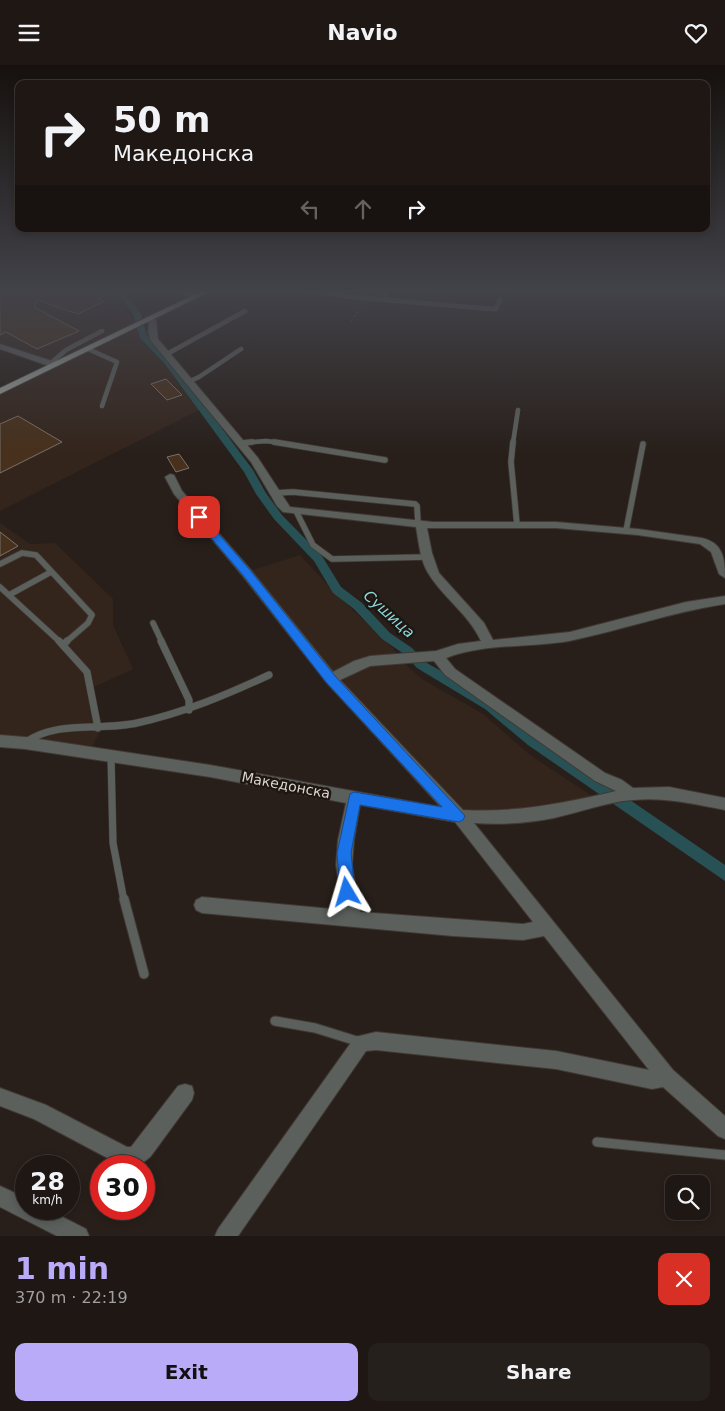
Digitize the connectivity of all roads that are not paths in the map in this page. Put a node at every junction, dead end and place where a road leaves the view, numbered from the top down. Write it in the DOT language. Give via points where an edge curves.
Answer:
graph roads {
  1 [pos="76,345"];
  2 [pos="97,345"];
  3 [pos="159,345"];
  4 [pos="184,345"];
  5 [pos="0,346"];
  6 [pos="88,349"];
  7 [pos="241,349"];
  8 [pos="167,354"];
  9 [pos="53,364"];
  10 [pos="188,383"];
  11 [pos="0,391"];
  12 [pos="102,406"];
  13 [pos="518,410"];
  14 [pos="242,443"];
  15 [pos="643,444"];
  16 [pos="385,460"];
  17 [pos="170,477"];
  18 [pos="275,493"];
  19 [pos="297,513"];
  20 [pos="420,524"];
  21 [pos="517,525"];
  22 [pos="626,531"];
  23 [pos="427,557"];
  24 [pos="0,564"];
  25 [pos="51,572"];
  26 [pos="725,574"];
  27 [pos="0,587"];
  28 [pos="9,595"];
  29 [pos="724,601"];
  30 [pos="152,623"];
  31 [pos="63,645"];
  32 [pos="489,645"];
  33 [pos="437,655"];
  34 [pos="269,675"];
  35 [pos="331,679"];
  36 [pos="189,710"];
  37 [pos="98,728"];
  38 [pos="0,741"];
  39 [pos="25,743"];
  40 [pos="111,756"];
  41 [pos="631,794"];
  42 [pos="354,798"];
  43 [pos="725,804"];
  44 [pos="459,816"];
  45 [pos="202,905"];
  46 [pos="353,919"];
  47 [pos="547,928"];
  48 [pos="144,974"];
  49 [pos="274,1021"];
  50 [pos="361,1043"];
  51 [pos="666,1077"];
  52 [pos="185,1093"];
  53 [pos="0,1097"];
  54 [pos="725,1129"];
  55 [pos="597,1142"];
  56 [pos="725,1155"];
  57 [pos="0,1196"];
  58 [pos="79,1236"];
  59 [pos="225,1236"];
  1 -- 9 [label="lane"];
  2 -- 6 [label="main road"];
  3 -- 8 [label="street"];
  4 -- 8 [label="lane"];
  5 -- 9 [label="street"];
  6 -- 9 [label="main road"];
  6 -- 12 [label="lane" via="117,362"];
  7 -- 10 [label="lane"];
  8 -- 10 [label="street"];
  9 -- 11 [label="main road"];
  10 -- 14 [label="street"];
  13 -- 21 [label="lane" via="511,463"];
  14 -- 16 [label="lane" via="266,441"];
  14 -- 18 [label="street"];
  15 -- 22 [label="lane"];
  17 -- 35 [label="street" via="178,492"];
  18 -- 19 [label="street" via="284,508"];
  18 -- 20 [label="lane" via="415,504"];
  19 -- 20 [label="street"];
  19 -- 23 [label="lane" via="313,545 332,559"];
  20 -- 21 [label="street"];
  20 -- 23 [label="street"];
  21 -- 22 [label="street"];
  22 -- 26 [label="street" via="709,543 716,550"];
  23 -- 32 [label="street" via="434,574 480,626"];
  24 -- 25 [label="lane" via="28,552 36,555"];
  25 -- 28 [label="lane"];
  25 -- 31 [label="lane" via="92,615 88,623"];
  27 -- 28 [label="lane"];
  28 -- 31 [label="lane"];
  29 -- 32 [label="street" via="684,606 570,635"];
  30 -- 36 [label="lane" via="189,700"];
  31 -- 37 [label="lane" via="87,672"];
  32 -- 33 [label="street" via="459,648"];
  33 -- 35 [label="street" via="393,657 361,663"];
  33 -- 41 [label="street" via="450,672 600,777 617,783"];
  34 -- 36 [label="lane"];
  35 -- 44 [label="street"];
  36 -- 37 [label="lane"];
  37 -- 39 [label="lane" via="38,734"];
  38 -- 39 [label="street, Македонска"];
  39 -- 40 [label="street, Македонска"];
  40 -- 42 [label="street, Македонска"];
  40 -- 48 [label="lane" via="113,843"];
  41 -- 43 [label="street, Македонска" via="669,793"];
  41 -- 44 [label="street, Македонска" via="552,812 495,818"];
  42 -- 44 [label="street, Македонска"];
  42 -- 46 [label="street" via="344,865"];
  44 -- 47 [label="street"];
  45 -- 46 [label="street"];
  46 -- 47 [label="street" via="523,932"];
  47 -- 51 [label="street"];
  49 -- 50 [label="lane" via="315,1028"];
  50 -- 51 [label="street" via="376,1041 556,1060 652,1080"];
  50 -- 59 [label="street"];
  51 -- 54 [label="street"];
  52 -- 53 [label="street" via="144,1149 130,1158 39,1112"];
  55 -- 56 [label="lane"];
  57 -- 58 [label="street"];
}
